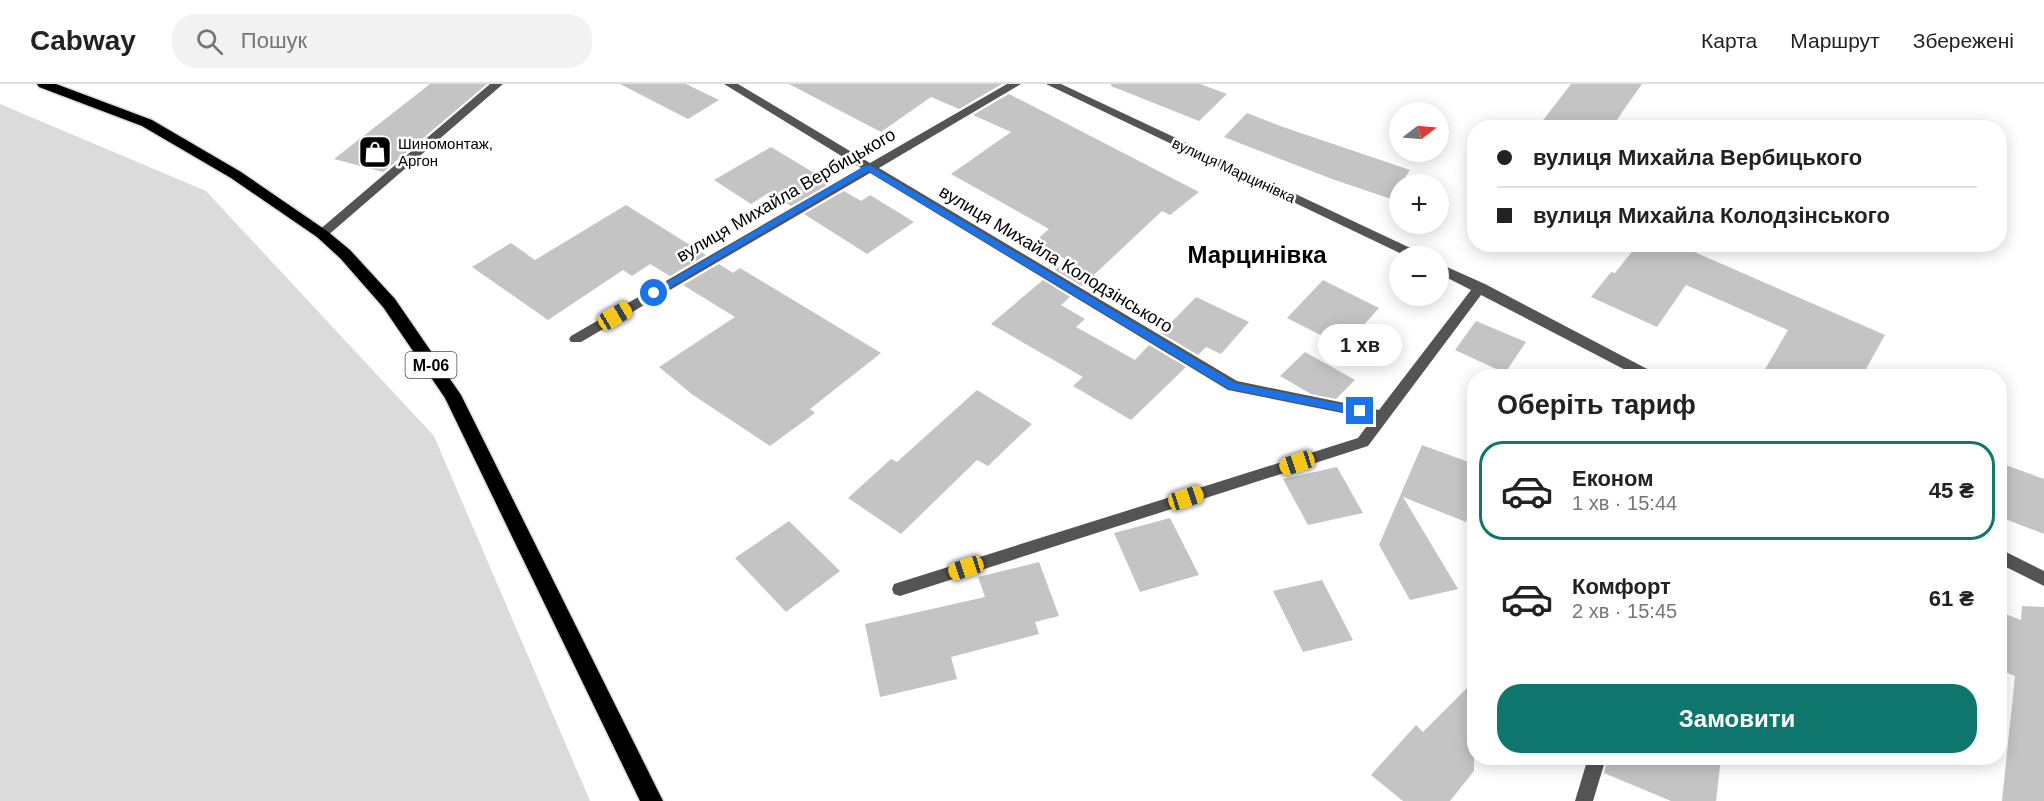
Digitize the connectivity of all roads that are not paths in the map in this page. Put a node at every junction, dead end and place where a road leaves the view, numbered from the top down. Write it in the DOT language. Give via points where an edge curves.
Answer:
graph roads {
  1 [pos="44,84"];
  2 [pos="497,84"];
  3 [pos="730,84"];
  4 [pos="1015,84"];
  5 [pos="1052,84"];
  6 [pos="868,168"];
  7 [pos="322,234"];
  8 [pos="1395,246"];
  9 [pos="1449,272"];
  10 [pos="1480,287"];
  11 [pos="576,339"];
  12 [pos="1635,369"];
  13 [pos="1382,416"];
  14 [pos="2007,560"];
  15 [pos="2044,579"];
  16 [pos="900,589"];
  17 [pos="1595,765"];
  18 [pos="652,801"];
  19 [pos="1584,801"];
  1 -- 7 [label="highway, М-06" via="147,123 236,175"];
  2 -- 7 [label="street"];
  3 -- 6 [label="street, вулиця Михайла Колодзінського"];
  4 -- 6 [label="street, вулиця Михайла Вербицького"];
  5 -- 8 [label="street, вулиця Марцинівка"];
  6 -- 11 [label="street, вулиця Михайла Вербицького"];
  6 -- 13 [label="street, вулиця Михайла Колодзінського" via="1233,386"];
  7 -- 18 [label="highway, М-06" via="389,303 452,395"];
  9 -- 10 [label="street"];
  10 -- 12 [label="street"];
  10 -- 13 [label="street"];
  13 -- 16 [label="street" via="1363,442"];
  14 -- 15 [label="street"];
  17 -- 19 [label="street"];
}
